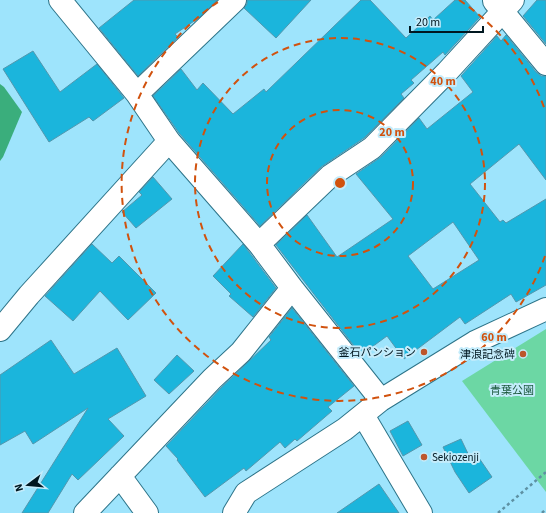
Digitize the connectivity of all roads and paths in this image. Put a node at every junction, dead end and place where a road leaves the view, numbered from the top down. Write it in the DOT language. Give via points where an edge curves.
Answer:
graph roads {
  1 [pos="60,0"];
  2 [pos="235,0"];
  3 [pos="503,4"];
  4 [pos="546,64"];
  5 [pos="137,94"];
  6 [pos="169,141"];
  7 [pos="259,244"];
  8 [pos="292,288"];
  9 [pos="546,309"];
  10 [pos="0,330"];
  11 [pos="381,400"];
  12 [pos="362,415"];
  13 [pos="546,472"];
  14 [pos="120,476"];
  15 [pos="546,510"];
  16 [pos="85,513"];
  17 [pos="146,513"];
  18 [pos="234,513"];
  19 [pos="421,513"];
  20 [pos="498,513"];
  21 [pos="542,513"];
  1 -- 5 [label="street"];
  2 -- 5 [label="street"];
  3 -- 4 [label="street"];
  3 -- 7 [label="street" via="448,72 372,148 330,176"];
  5 -- 6 [label="street"];
  6 -- 7 [label="street"];
  6 -- 10 [label="street"];
  7 -- 8 [label="street"];
  8 -- 11 [label="street"];
  8 -- 14 [label="street" via="241,352"];
  9 -- 11 [label="street" via="475,342"];
  11 -- 12 [label="street"];
  12 -- 18 [label="street" via="345,429 246,494"];
  12 -- 19 [label="street"];
  13 -- 20 [label="path"];
  14 -- 16 [label="street"];
  14 -- 17 [label="street"];
  15 -- 21 [label="path"];
}
